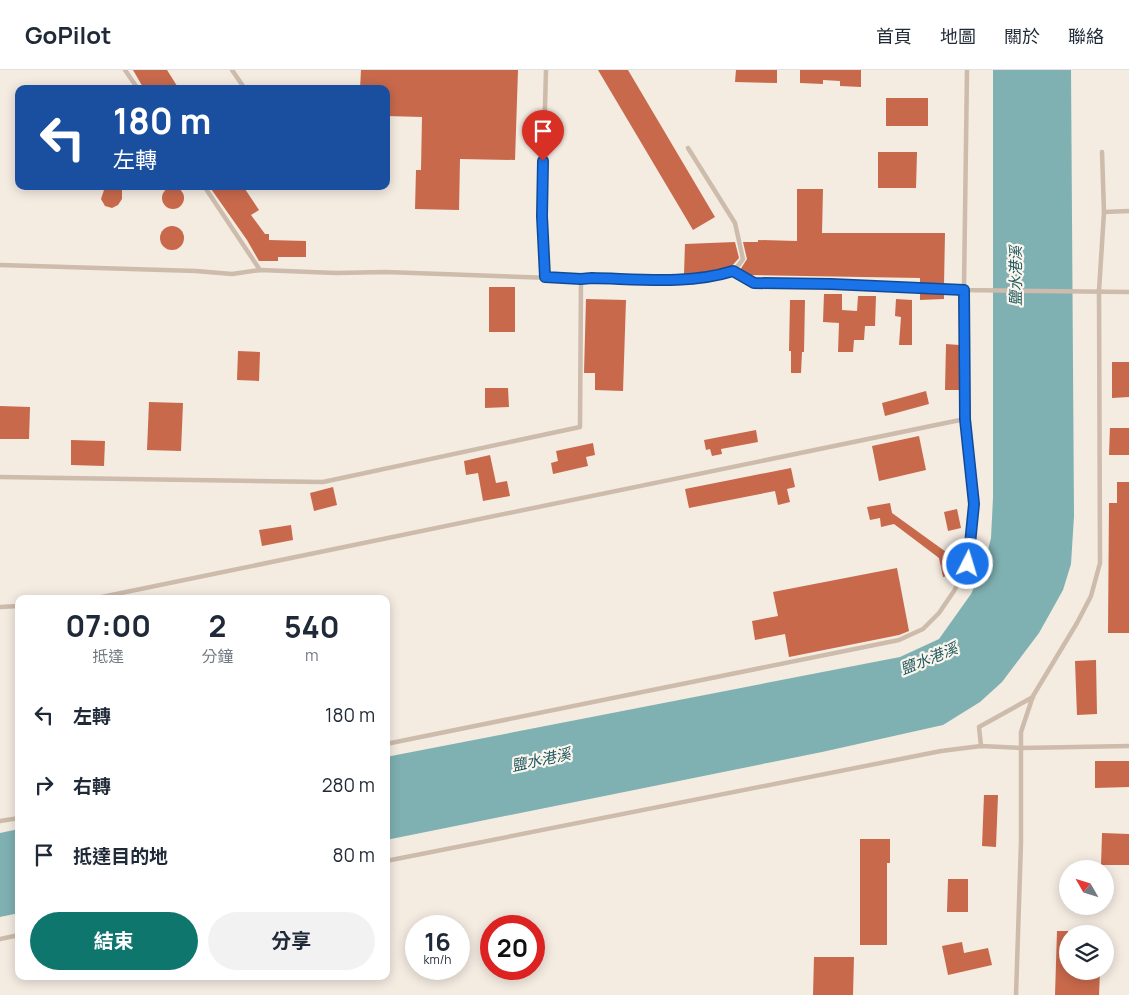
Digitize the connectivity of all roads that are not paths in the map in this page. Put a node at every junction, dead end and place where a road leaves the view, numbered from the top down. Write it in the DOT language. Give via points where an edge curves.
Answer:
graph roads {
  1 [pos="125,70"];
  2 [pos="232,70"];
  3 [pos="546,70"];
  4 [pos="966,70"];
  5 [pos="135,85"];
  6 [pos="242,85"];
  7 [pos="688,148"];
  8 [pos="1102,152"];
  9 [pos="207,190"];
  10 [pos="1129,211"];
  11 [pos="1104,212"];
  12 [pos="0,265"];
  13 [pos="260,270"];
  14 [pos="733,271"];
  15 [pos="545,277"];
  16 [pos="581,279"];
  17 [pos="964,290"];
  18 [pos="1099,292"];
  19 [pos="1129,292"];
  20 [pos="965,419"];
  21 [pos="0,477"];
  22 [pos="111,595"];
  23 [pos="0,606"];
  24 [pos="15,606"];
  25 [pos="1033,696"];
  26 [pos="390,743"];
  27 [pos="981,746"];
  28 [pos="1129,746"];
  29 [pos="1021,748"];
  30 [pos="15,819"];
  31 [pos="0,821"];
  32 [pos="390,860"];
  33 [pos="15,936"];
  34 [pos="0,939"];
  35 [pos="1016,995"];
  1 -- 5 [label="lane"];
  2 -- 6 [label="lane"];
  3 -- 15 [label="lane" via="542,216"];
  4 -- 17 [label="lane"];
  7 -- 14 [label="lane" via="735,223 743,259"];
  8 -- 11 [label="lane"];
  9 -- 13 [label="lane"];
  10 -- 11 [label="lane"];
  11 -- 18 [label="lane"];
  12 -- 13 [label="lane" via="232,274"];
  13 -- 15 [label="lane"];
  14 -- 16 [label="lane" via="714,277 671,280"];
  14 -- 17 [label="lane" via="754,283"];
  15 -- 16 [label="lane"];
  16 -- 21 [label="lane" via="580,427 324,482"];
  17 -- 18 [label="lane"];
  17 -- 20 [label="lane"];
  18 -- 19 [label="lane"];
  18 -- 25 [label="lane" via="1100,563 1091,596 1081,616"];
  20 -- 22 [label="lane"];
  20 -- 26 [label="lane" via="974,504 968,564 944,606 923,629 899,640"];
  23 -- 24 [label="lane"];
  25 -- 27 [label="lane" via="979,727"];
  25 -- 29 [label="lane" via="1021,732"];
  27 -- 29 [label="lane"];
  27 -- 32 [label="lane" via="874,763"];
  28 -- 29 [label="lane"];
  29 -- 35 [label="lane"];
  30 -- 31 [label="lane"];
  33 -- 34 [label="lane"];
}
